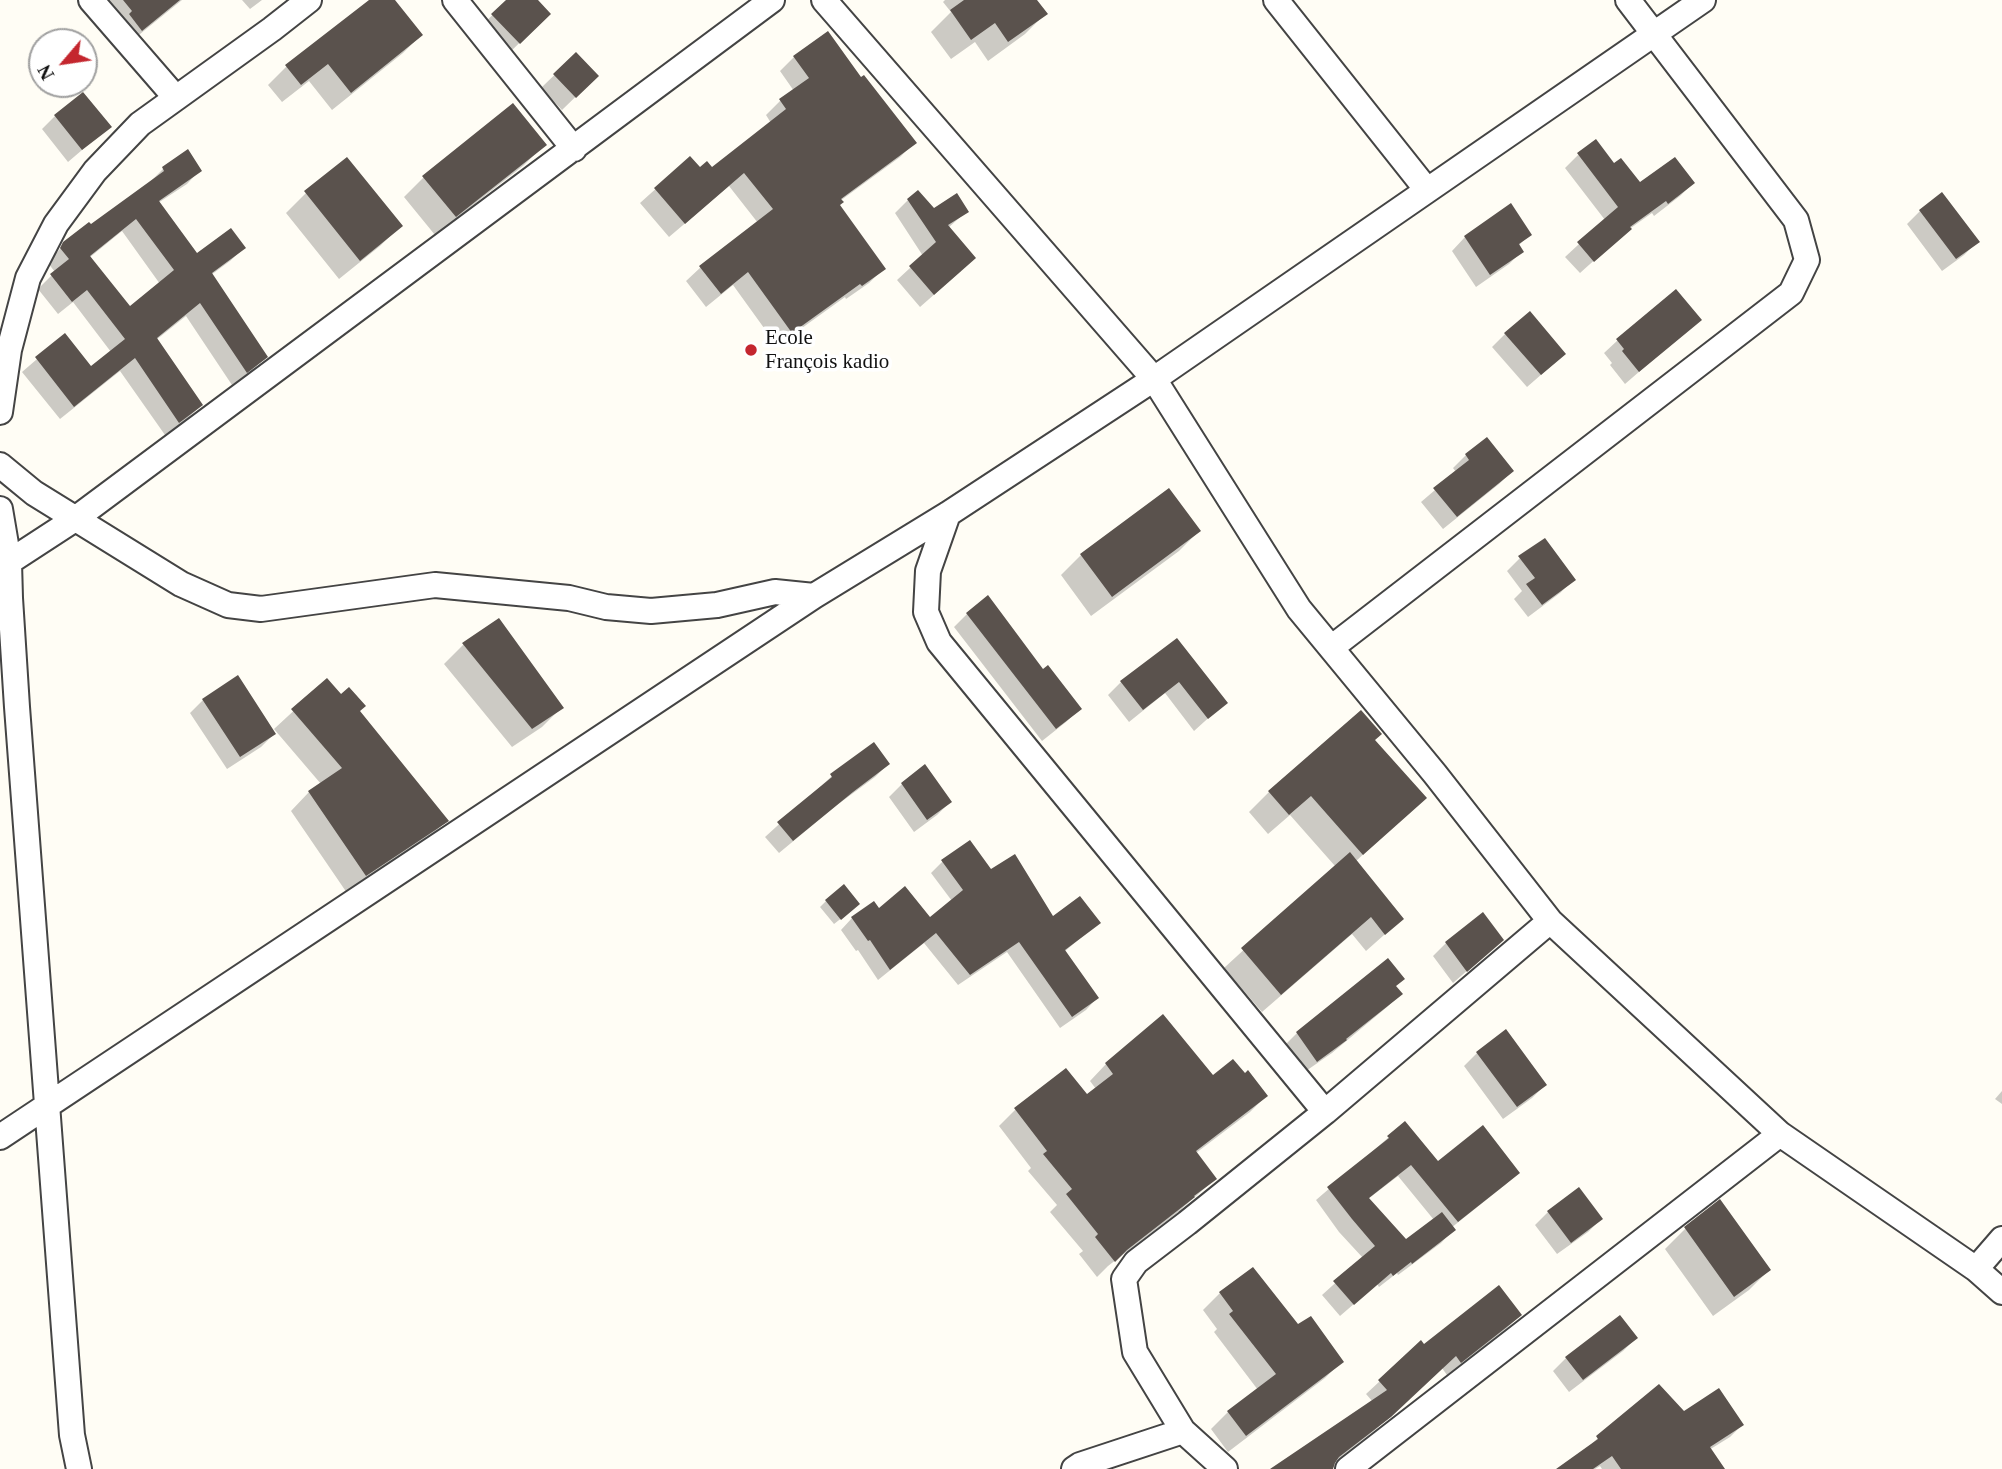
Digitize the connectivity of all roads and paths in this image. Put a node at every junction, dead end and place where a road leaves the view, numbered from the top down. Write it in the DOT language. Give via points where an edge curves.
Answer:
graph roads {
  1 [pos="91,0"];
  2 [pos="309,0"];
  3 [pos="455,0"];
  4 [pos="772,0"];
  5 [pos="824,0"];
  6 [pos="1276,0"];
  7 [pos="1628,0"];
  8 [pos="1703,0"];
  9 [pos="1655,33"];
  10 [pos="176,99"];
  11 [pos="574,149"];
  12 [pos="1427,190"];
  13 [pos="1154,379"];
  14 [pos="0,412"];
  15 [pos="0,465"];
  16 [pos="0,509"];
  17 [pos="948,514"];
  18 [pos="75,519"];
  19 [pos="9,562"];
  20 [pos="814,596"];
  21 [pos="1331,648"];
  22 [pos="1550,921"];
  23 [pos="47,1106"];
  24 [pos="1325,1112"];
  25 [pos="1780,1134"];
  26 [pos="0,1137"];
  27 [pos="2002,1238"];
  28 [pos="1976,1269"];
  29 [pos="2002,1292"];
  30 [pos="1183,1431"];
  31 [pos="79,1469"];
  32 [pos="1074,1469"];
  33 [pos="1225,1469"];
  34 [pos="1348,1469"];
  1 -- 10 [label="street"];
  2 -- 10 [label="street"];
  3 -- 11 [label="street"];
  4 -- 11 [label="street"];
  5 -- 13 [label="street"];
  6 -- 12 [label="street"];
  7 -- 9 [label="street"];
  8 -- 9 [label="street"];
  9 -- 12 [label="street"];
  9 -- 21 [label="street" via="1796,220 1807,260 1791,293"];
  10 -- 14 [label="street" via="140,124 95,170 56,224 28,278 9,351"];
  11 -- 18 [label="street"];
  12 -- 13 [label="street"];
  13 -- 17 [label="street"];
  13 -- 21 [label="street" via="1299,609"];
  15 -- 18 [label="street"];
  16 -- 19 [label="street"];
  17 -- 20 [label="street"];
  17 -- 24 [label="street" via="928,571 926,612 939,642"];
  18 -- 19 [label="street"];
  18 -- 20 [label="street" via="181,584 228,605 261,610 435,585 651,611 718,605 775,592"];
  19 -- 23 [label="street"];
  20 -- 23 [label="street"];
  21 -- 22 [label="street"];
  22 -- 24 [label="street"];
  22 -- 25 [label="street"];
  23 -- 26 [label="street"];
  23 -- 31 [label="street" via="72,1435"];
  24 -- 30 [label="street" via="1136,1262 1124,1279 1135,1352"];
  25 -- 28 [label="street"];
  25 -- 34 [label="street"];
  27 -- 28 [label="street"];
  28 -- 29 [label="street"];
  30 -- 32 [label="street"];
  30 -- 33 [label="street"];
}
